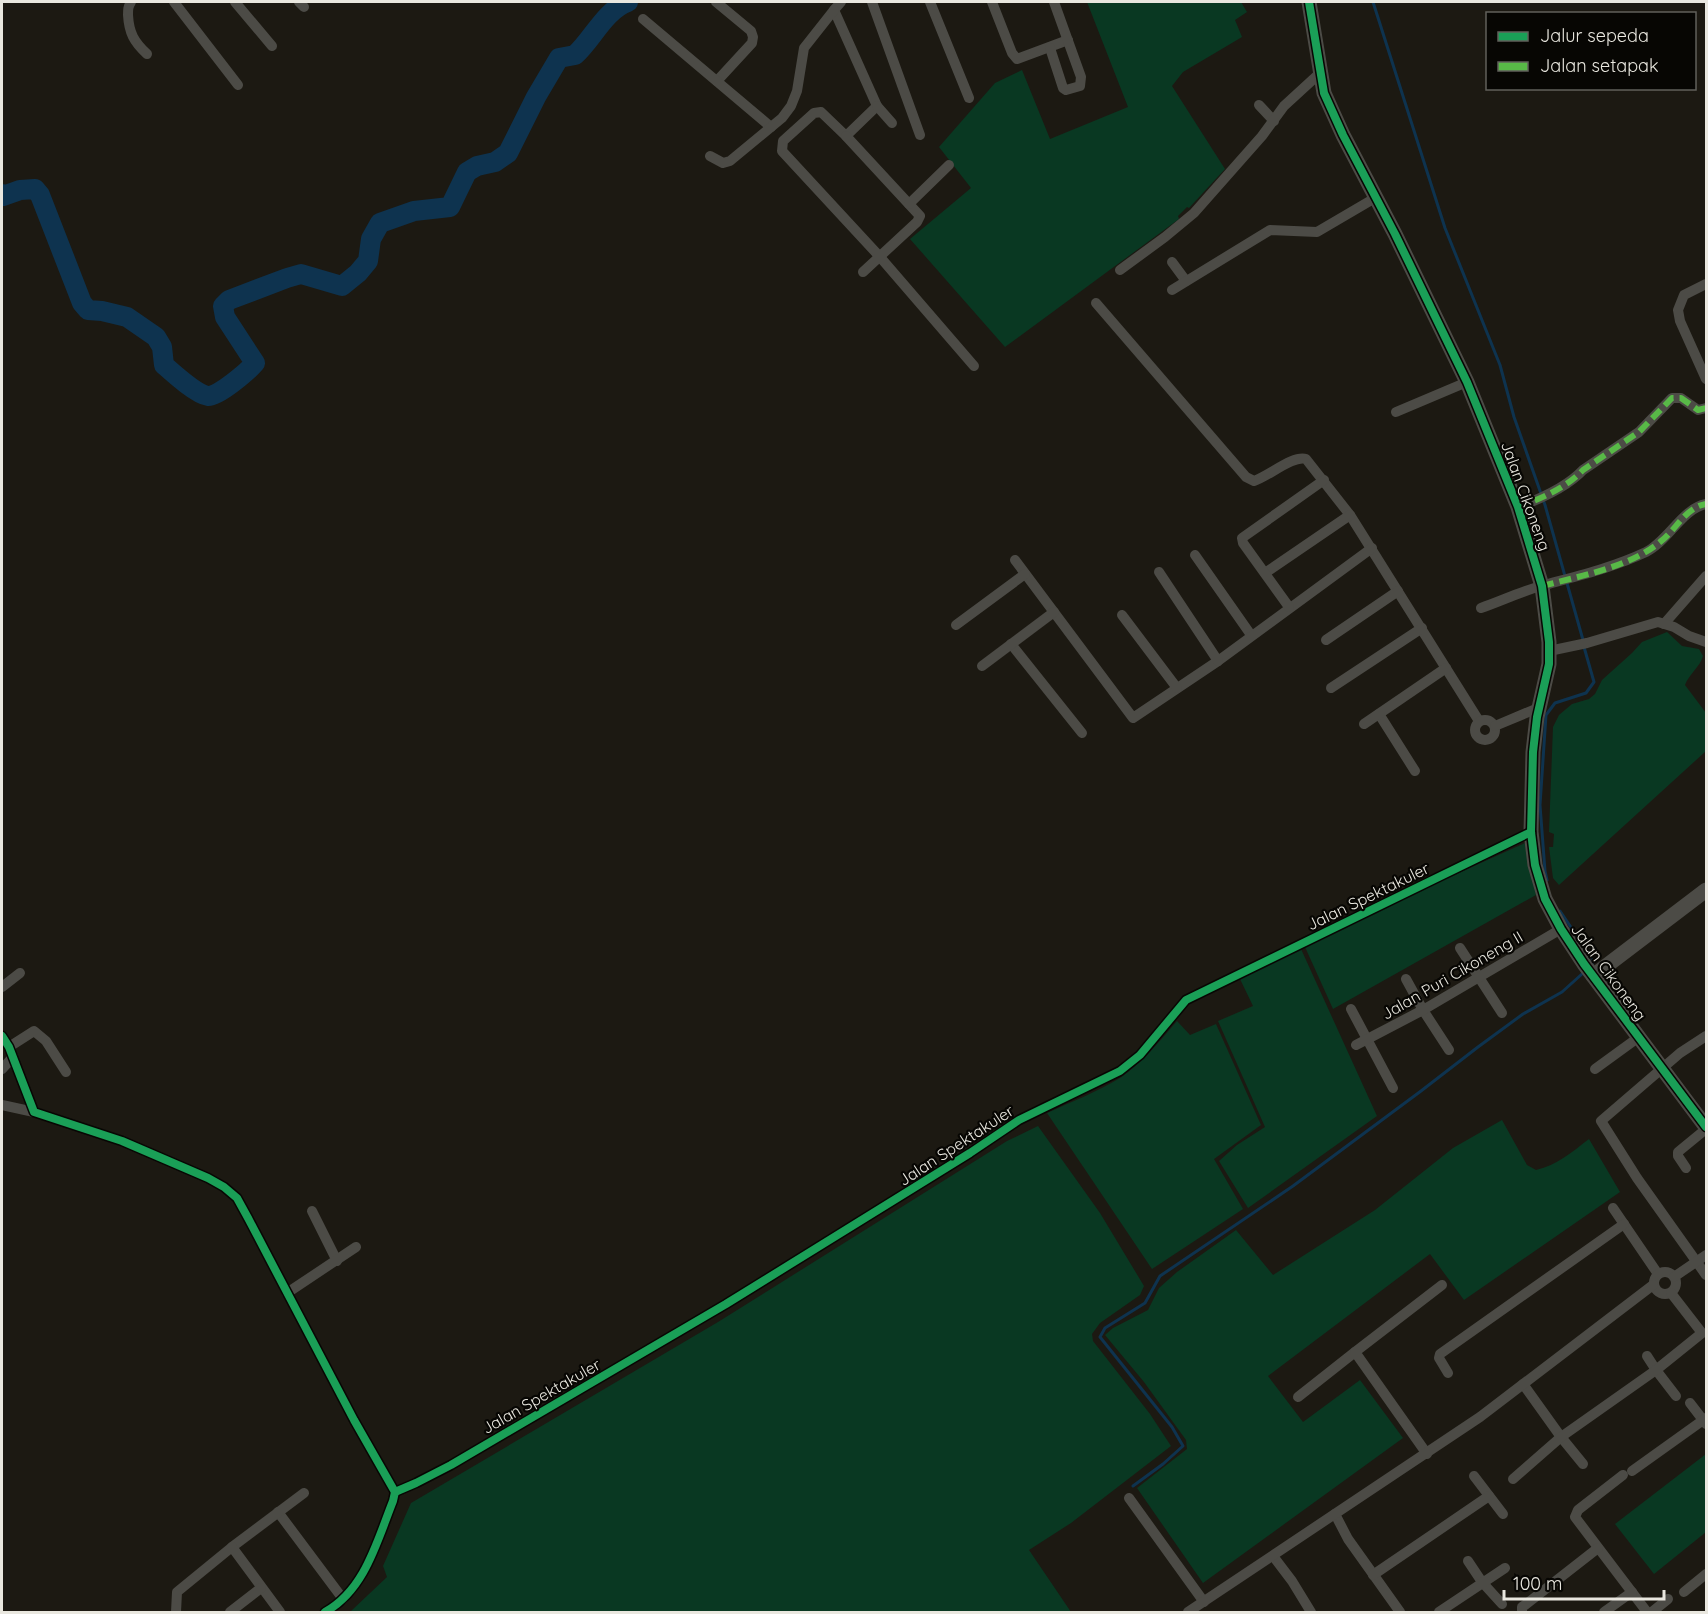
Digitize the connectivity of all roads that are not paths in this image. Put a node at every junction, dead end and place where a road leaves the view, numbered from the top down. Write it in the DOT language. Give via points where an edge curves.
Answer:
graph roads {
  1 [pos="131,2"];
  2 [pos="174,2"];
  3 [pos="235,2"];
  4 [pos="716,2"];
  5 [pos="872,2"];
  6 [pos="930,2"];
  7 [pos="992,2"];
  8 [pos="1054,2"];
  9 [pos="1309,2"];
  10 [pos="837,6"];
  11 [pos="643,18"];
  12 [pos="1068,40"];
  13 [pos="272,46"];
  14 [pos="1050,48"];
  15 [pos="147,54"];
  16 [pos="1320,75"];
  17 [pos="717,81"];
  18 [pos="238,85"];
  19 [pos="969,98"];
  20 [pos="1258,105"];
  21 [pos="878,106"];
  22 [pos="1274,121"];
  23 [pos="892,123"];
  24 [pos="771,127"];
  25 [pos="920,135"];
  26 [pos="846,136"];
  27 [pos="710,156"];
  28 [pos="950,165"];
  29 [pos="1375,198"];
  30 [pos="909,204"];
  31 [pos="880,257"];
  32 [pos="1172,262"];
  33 [pos="1120,270"];
  34 [pos="863,272"];
  35 [pos="1186,281"];
  36 [pos="1707,284"];
  37 [pos="1172,290"];
  38 [pos="1096,303"];
  39 [pos="974,366"];
  40 [pos="1707,379"];
  41 [pos="1467,382"];
  42 [pos="1707,408"];
  43 [pos="1396,412"];
  44 [pos="1324,480"];
  45 [pos="1707,504"];
  46 [pos="1518,507"];
  47 [pos="1350,515"];
  48 [pos="1372,548"];
  49 [pos="1196,555"];
  50 [pos="1015,560"];
  51 [pos="1159,572"];
  52 [pos="1265,573"];
  53 [pos="1025,574"];
  54 [pos="1707,576"];
  55 [pos="1542,586"];
  56 [pos="1398,591"];
  57 [pos="1289,607"];
  58 [pos="1481,608"];
  59 [pos="1054,612"];
  60 [pos="1122,615"];
  61 [pos="1664,624"];
  62 [pos="956,625"];
  63 [pos="1422,628"];
  64 [pos="1251,635"];
  65 [pos="1326,640"];
  66 [pos="1707,642"];
  67 [pos="1011,644"];
  68 [pos="1549,651"];
  69 [pos="1218,661"];
  70 [pos="982,666"];
  71 [pos="1446,668"];
  72 [pos="1177,688"];
  73 [pos="1331,688"];
  74 [pos="1538,708"];
  75 [pos="1379,714"];
  76 [pos="1479,721"];
  77 [pos="1364,724"];
  78 [pos="1495,726"];
  79 [pos="1082,733"];
  80 [pos="1415,771"];
  81 [pos="1531,832"];
  82 [pos="1707,890"];
  83 [pos="1561,929"];
  84 [pos="1460,948"];
  85 [pos="20,973"];
  86 [pos="1593,975"];
  87 [pos="1479,977"];
  88 [pos="1407,979"];
  89 [pos="2,987"];
  90 [pos="1351,1009"];
  91 [pos="1423,1010"];
  92 [pos="1502,1013"];
  93 [pos="2,1036"];
  94 [pos="1639,1036"];
  95 [pos="1707,1036"];
  96 [pos="1361,1043"];
  97 [pos="1449,1050"];
  98 [pos="11,1052"];
  99 [pos="1663,1067"];
  100 [pos="2,1069"];
  101 [pos="1595,1069"];
  102 [pos="66,1072"];
  103 [pos="1393,1088"];
  104 [pos="2,1106"];
  105 [pos="34,1112"];
  106 [pos="1707,1128"];
  107 [pos="1686,1168"];
  108 [pos="1613,1208"];
  109 [pos="312,1211"];
  110 [pos="1624,1224"];
  111 [pos="356,1247"];
  112 [pos="1702,1258"];
  113 [pos="337,1261"];
  114 [pos="1658,1274"];
  115 [pos="1707,1275"];
  116 [pos="1674,1277"];
  117 [pos="1442,1285"];
  118 [pos="1653,1285"];
  119 [pos="287,1293"];
  120 [pos="1671,1293"];
  121 [pos="1704,1332"];
  122 [pos="1355,1352"];
  123 [pos="1647,1356"];
  124 [pos="1656,1370"];
  125 [pos="1448,1373"];
  126 [pos="1523,1384"];
  127 [pos="1677,1396"];
  128 [pos="1298,1397"];
  129 [pos="1690,1403"];
  130 [pos="1706,1420"];
  131 [pos="1561,1437"];
  132 [pos="1427,1454"];
  133 [pos="1583,1464"];
  134 [pos="1474,1476"];
  135 [pos="1513,1479"];
  136 [pos="395,1492"];
  137 [pos="304,1493"];
  138 [pos="1489,1496"];
  139 [pos="1129,1498"];
  140 [pos="278,1512"];
  141 [pos="1335,1514"];
  142 [pos="1503,1514"];
  143 [pos="232,1547"];
  144 [pos="1598,1548"];
  145 [pos="1273,1556"];
  146 [pos="1468,1561"];
  147 [pos="1505,1568"];
  148 [pos="1707,1574"];
  149 [pos="1373,1575"];
  150 [pos="1482,1582"];
  151 [pos="261,1588"];
  152 [pos="1632,1592"];
  153 [pos="1684,1592"];
  154 [pos="343,1599"];
  155 [pos="1668,1599"];
  156 [pos="1204,1602"];
  157 [pos="1502,1604"];
  158 [pos="1446,1610"];
  159 [pos="176,1612"];
  160 [pos="230,1612"];
  161 [pos="280,1612"];
  162 [pos="325,1612"];
  163 [pos="1188,1612"];
  164 [pos="1311,1612"];
  165 [pos="1400,1612"];
  166 [pos="1522,1612"];
  167 [pos="1604,1612"];
  168 [pos="1647,1612"];
  169 [pos="1652,1612"];
  1 -- 15 [label="street" via="129,30"];
  2 -- 18 [label="street"];
  3 -- 13 [label="street"];
  4 -- 17 [label="street" via="753,37 752,43"];
  5 -- 25 [label="street"];
  6 -- 19 [label="street"];
  7 -- 14 [label="street" via="1014,57 1021,59"];
  8 -- 12 [label="street"];
  9 -- 16 [label="street, Jalan Cikoneng"];
  10 -- 21 [label="street"];
  10 -- 24 [label="street" via="804,48 791,106"];
  11 -- 17 [label="street"];
  12 -- 14 [label="street"];
  12 -- 14 [label="street" via="1080,86 1063,88"];
  16 -- 22 [label="street" via="1284,106"];
  16 -- 29 [label="street, Jalan Cikoneng" via="1324,93"];
  17 -- 24 [label="street"];
  20 -- 22 [label="street"];
  21 -- 23 [label="street"];
  21 -- 26 [label="street"];
  22 -- 33 [label="street" via="1194,213"];
  24 -- 27 [label="street" via="730,161 723,163"];
  26 -- 30 [label="street"];
  26 -- 31 [label="street" via="821,112 816,112 783,141 782,151"];
  28 -- 30 [label="street"];
  29 -- 35 [label="street" via="1317,232 1270,230"];
  29 -- 41 [label="street, Jalan Cikoneng"];
  30 -- 31 [label="street" via="919,220"];
  31 -- 34 [label="street"];
  31 -- 39 [label="street"];
  32 -- 35 [label="street"];
  35 -- 37 [label="street"];
  36 -- 40 [label="street" via="1684,296 1678,310"];
  38 -- 44 [label="street" via="1246,477 1254,481 1300,457"];
  41 -- 43 [label="street"];
  41 -- 46 [label="street, Jalan Cikoneng"];
  42 -- 46 [label="street" via="1698,410 1681,398 1672,398 1639,432 1544,497"];
  44 -- 47 [label="street"];
  44 -- 52 [label="street" via="1242,538"];
  45 -- 55 [label="street" via="1698,506 1648,551"];
  46 -- 55 [label="street, Jalan Cikoneng"];
  47 -- 48 [label="street"];
  47 -- 52 [label="street"];
  48 -- 56 [label="street"];
  48 -- 57 [label="street"];
  49 -- 64 [label="street"];
  50 -- 53 [label="street"];
  51 -- 69 [label="street"];
  52 -- 57 [label="street"];
  53 -- 59 [label="street"];
  53 -- 62 [label="street"];
  54 -- 61 [label="street"];
  55 -- 58 [label="street"];
  55 -- 68 [label="street, Jalan Cikoneng"];
  56 -- 63 [label="street"];
  56 -- 65 [label="street"];
  57 -- 64 [label="street"];
  59 -- 67 [label="street"];
  59 -- 72 [label="street" via="1133,718"];
  60 -- 72 [label="street"];
  61 -- 66 [label="street"];
  61 -- 68 [label="street" via="1658,622"];
  63 -- 71 [label="street"];
  63 -- 73 [label="street"];
  64 -- 69 [label="street"];
  67 -- 70 [label="street"];
  67 -- 79 [label="street"];
  68 -- 74 [label="street, Jalan Cikoneng"];
  69 -- 72 [label="street"];
  71 -- 75 [label="street"];
  71 -- 76 [label="street"];
  74 -- 78 [label="street"];
  74 -- 81 [label="street, Jalan Cikoneng"];
  75 -- 77 [label="street"];
  75 -- 80 [label="street"];
  76 -- 78 [label="street" via="1488,720"];
  76 -- 78 [label="street" via="1476,733 1482,739 1491,738"];
  81 -- 83 [label="street, Jalan Cikoneng" via="1538,879"];
  81 -- 136 [label="street, Jalan Spektakuler" via="1186,1000 1140,1055 1120,1071 1018,1120 960,1160 690,1325 451,1465"];
  82 -- 86 [label="street"];
  83 -- 86 [label="street, Jalan Cikoneng"];
  83 -- 87 [label="street, Jalan Puri Cikoneng II"];
  84 -- 87 [label="street"];
  85 -- 89 [label="street"];
  86 -- 94 [label="street, Jalan Cikoneng"];
  87 -- 91 [label="street, Jalan Puri Cikoneng II"];
  87 -- 92 [label="street"];
  88 -- 91 [label="street"];
  90 -- 96 [label="street"];
  91 -- 96 [label="street, Jalan Puri Cikoneng II"];
  91 -- 97 [label="street"];
  93 -- 98 [label="street"];
  94 -- 99 [label="street, Jalan Cikoneng"];
  94 -- 101 [label="street"];
  95 -- 99 [label="street"];
  96 -- 103 [label="street"];
  98 -- 100 [label="street"];
  98 -- 102 [label="street" via="34,1031"];
  98 -- 105 [label="street"];
  99 -- 106 [label="street, Jalan Cikoneng"];
  99 -- 112 [label="street" via="1601,1121 1637,1178"];
  104 -- 105 [label="street"];
  105 -- 119 [label="street" via="122,1141 224,1187 237,1198"];
  106 -- 107 [label="street" via="1678,1152"];
  108 -- 110 [label="street"];
  109 -- 113 [label="street"];
  110 -- 114 [label="street"];
  110 -- 125 [label="street" via="1440,1354"];
  111 -- 113 [label="street"];
  112 -- 115 [label="street"];
  112 -- 116 [label="street"];
  113 -- 119 [label="street"];
  114 -- 116 [label="street" via="1667,1272"];
  114 -- 118 [label="street"];
  116 -- 120 [label="street" via="1676,1286"];
  117 -- 122 [label="street"];
  118 -- 120 [label="street" via="1658,1293"];
  118 -- 126 [label="street"];
  119 -- 136 [label="street"];
  120 -- 121 [label="street"];
  121 -- 124 [label="street"];
  122 -- 128 [label="street"];
  122 -- 132 [label="street"];
  123 -- 124 [label="street"];
  124 -- 127 [label="street"];
  124 -- 131 [label="street"];
  126 -- 131 [label="street"];
  126 -- 132 [label="street"];
  129 -- 130 [label="street"];
  130 -- 144 [label="street" via="1575,1514"];
  131 -- 133 [label="street"];
  131 -- 135 [label="street"];
  132 -- 141 [label="street"];
  134 -- 138 [label="street"];
  136 -- 154 [label="street" via="366,1568"];
  137 -- 140 [label="street"];
  138 -- 142 [label="street"];
  138 -- 149 [label="street"];
  139 -- 156 [label="street"];
  140 -- 143 [label="street"];
  140 -- 154 [label="street"];
  141 -- 145 [label="street"];
  141 -- 149 [label="street"];
  143 -- 151 [label="street"];
  143 -- 159 [label="street" via="177,1592"];
  144 -- 152 [label="street"];
  144 -- 166 [label="street" via="1522,1607"];
  145 -- 156 [label="street"];
  145 -- 164 [label="street"];
  146 -- 150 [label="street"];
  147 -- 150 [label="street"];
  148 -- 153 [label="street"];
  149 -- 165 [label="street"];
  150 -- 157 [label="street"];
  150 -- 158 [label="street"];
  151 -- 160 [label="street"];
  151 -- 161 [label="street"];
  152 -- 167 [label="street"];
  152 -- 168 [label="street"];
  154 -- 162 [label="street"];
  155 -- 169 [label="street"];
  156 -- 163 [label="street"];
}
